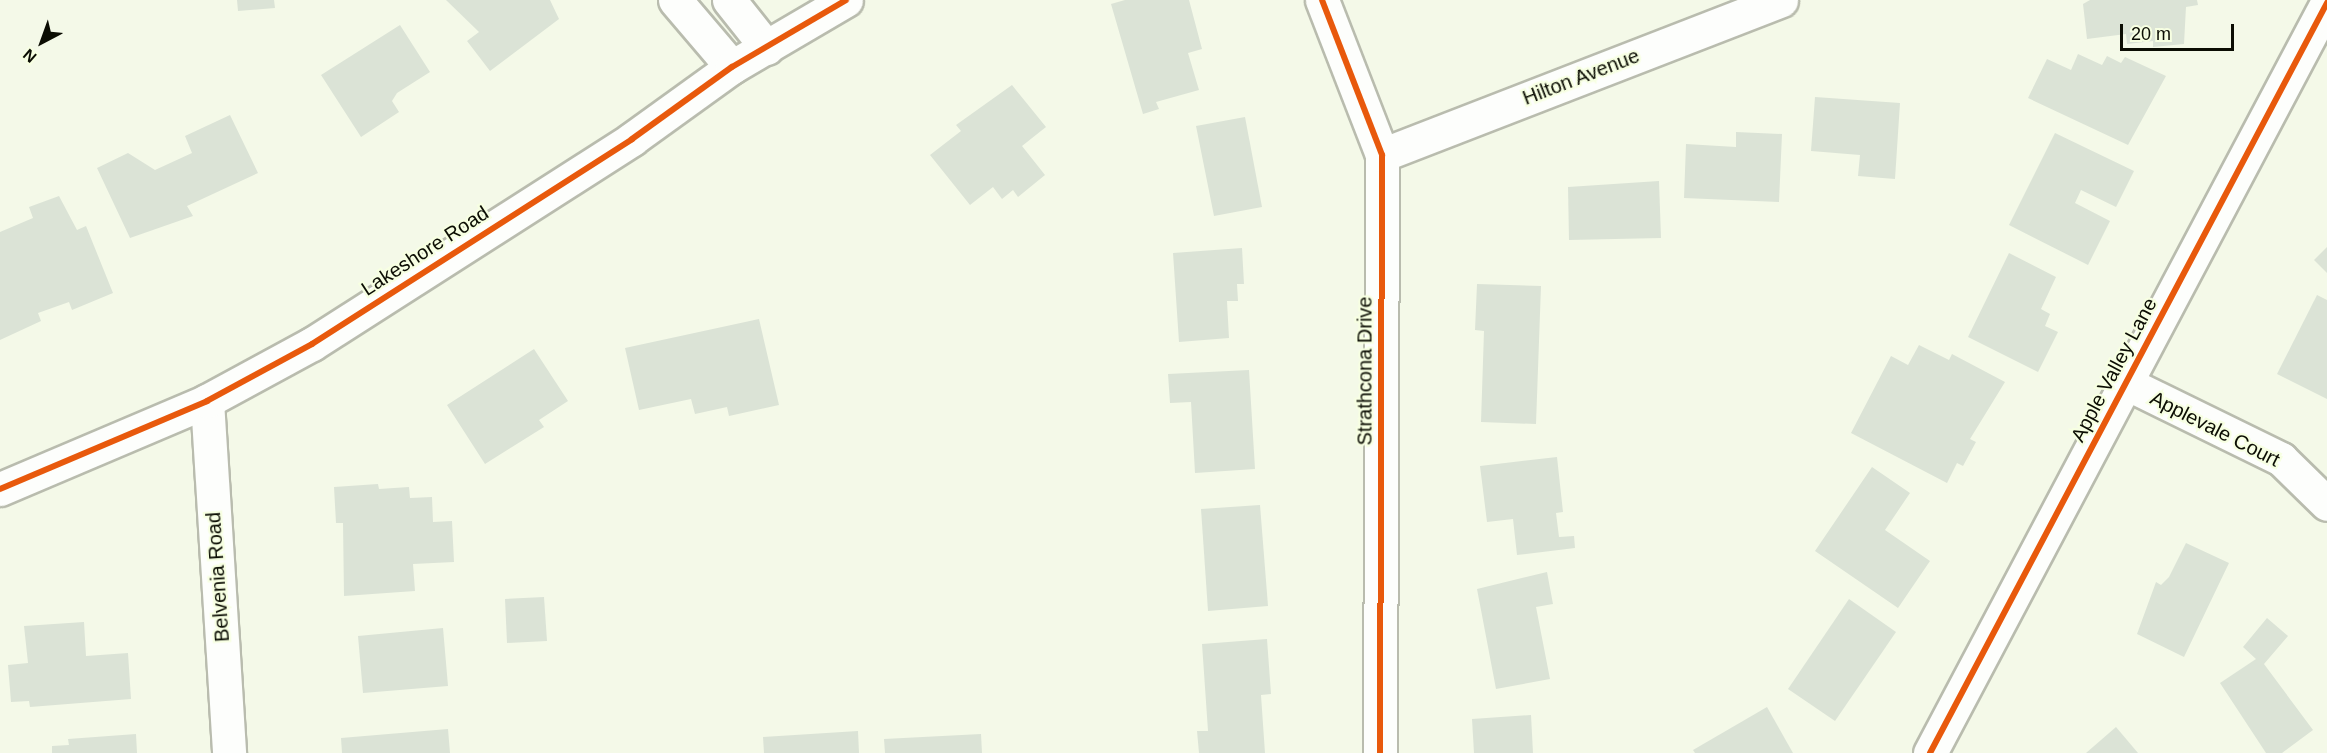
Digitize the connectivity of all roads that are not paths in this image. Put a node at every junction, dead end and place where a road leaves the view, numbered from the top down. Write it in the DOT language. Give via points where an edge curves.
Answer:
graph roads {
  1 [pos="675,0"];
  2 [pos="729,0"];
  3 [pos="846,0"];
  4 [pos="1322,0"];
  5 [pos="1781,0"];
  6 [pos="2327,3"];
  7 [pos="768,48"];
  8 [pos="732,67"];
  9 [pos="1382,155"];
  10 [pos="2126,383"];
  11 [pos="207,401"];
  12 [pos="0,489"];
  13 [pos="2327,504"];
  14 [pos="229,753"];
  15 [pos="1380,753"];
  16 [pos="1930,753"];
  1 -- 8 [label="street"];
  2 -- 7 [label="street"];
  3 -- 7 [label="street, Lakeshore Road"];
  4 -- 9 [label="street, Strathcona Drive"];
  5 -- 9 [label="street, Hilton Avenue"];
  6 -- 10 [label="street, Apple Valley Lane"];
  7 -- 8 [label="street, Lakeshore Road"];
  8 -- 11 [label="street, Lakeshore Road" via="632,139 312,344"];
  9 -- 15 [label="street, Strathcona Drive"];
  10 -- 13 [label="street, Applevale Court" via="2281,459"];
  10 -- 16 [label="street, Apple Valley Lane"];
  11 -- 12 [label="street, Lakeshore Road"];
  11 -- 14 [label="street, Belvenia Road"];
}
